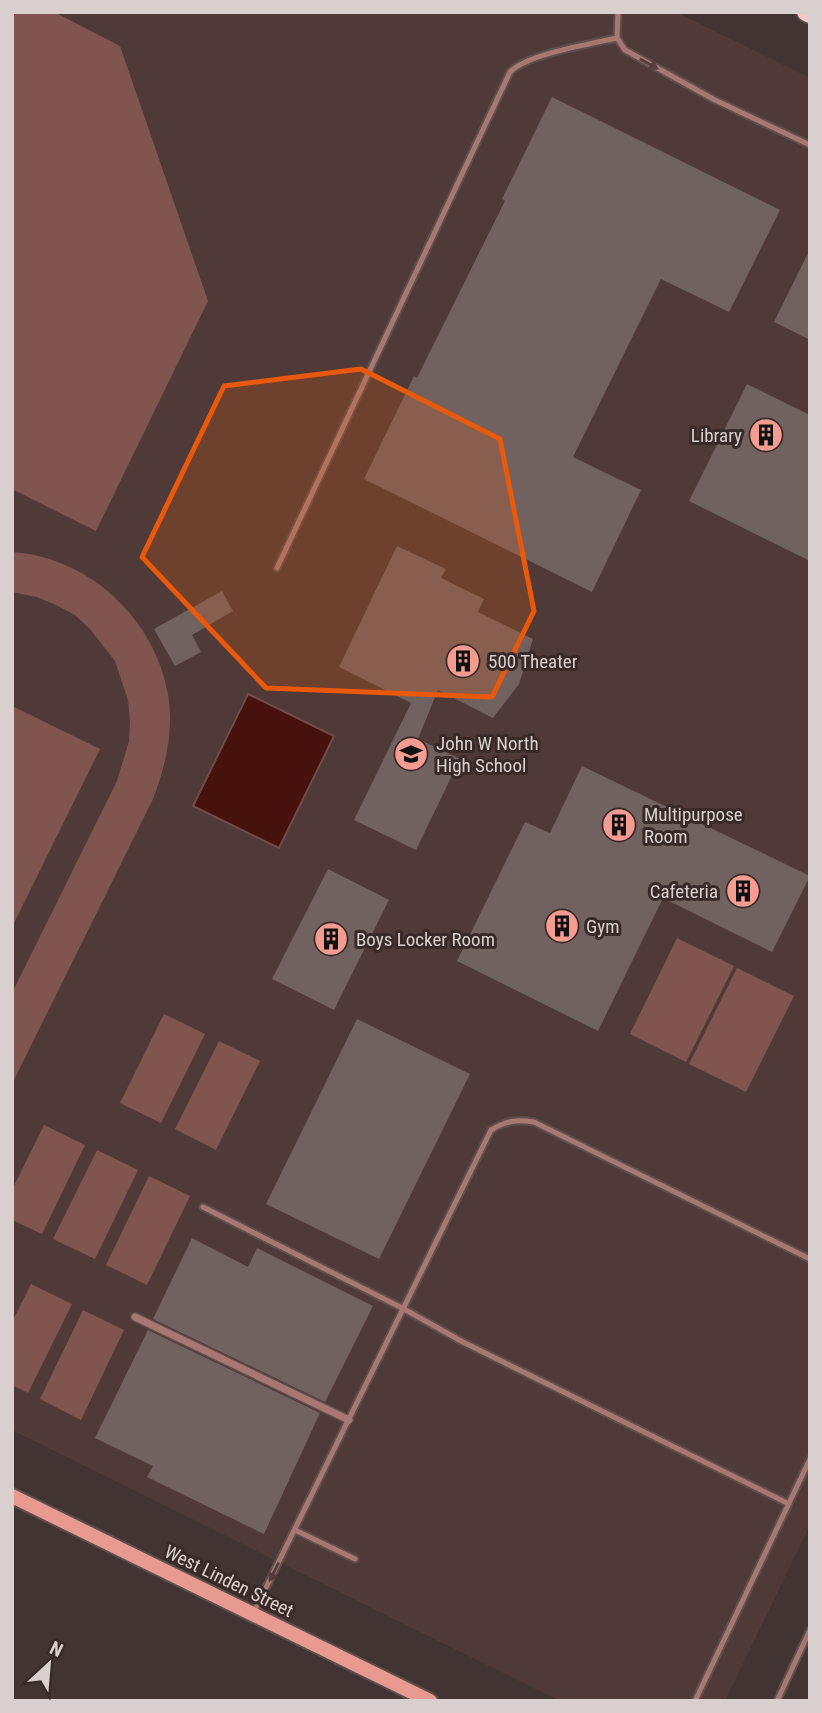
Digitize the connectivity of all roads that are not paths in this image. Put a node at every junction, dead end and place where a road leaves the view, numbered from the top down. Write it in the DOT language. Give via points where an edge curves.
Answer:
graph roads {
  1 [pos="618,12"];
  2 [pos="617,38"];
  3 [pos="810,145"];
  4 [pos="276,568"];
  5 [pos="203,1207"];
  6 [pos="810,1259"];
  7 [pos="404,1309"];
  8 [pos="135,1317"];
  9 [pos="349,1420"];
  10 [pos="810,1459"];
  11 [pos="12,1496"];
  12 [pos="789,1504"];
  13 [pos="295,1530"];
  14 [pos="355,1559"];
  15 [pos="252,1614"];
  16 [pos="810,1630"];
  17 [pos="808,1638"];
  18 [pos="430,1701"];
  19 [pos="695,1701"];
  20 [pos="776,1701"];
  1 -- 2 [label="lane"];
  2 -- 3 [label="lane, one-way" via="625,50 713,99"];
  2 -- 4 [label="lane" via="555,53 510,72"];
  5 -- 7 [label="lane"];
  6 -- 7 [label="lane" via="534,1122 519,1119 491,1130"];
  7 -- 9 [label="lane"];
  7 -- 12 [label="lane"];
  8 -- 9 [label="street"];
  9 -- 13 [label="lane"];
  10 -- 12 [label="lane"];
  11 -- 15 [label="main road, West Linden Street"];
  12 -- 19 [label="lane"];
  13 -- 14 [label="lane"];
  13 -- 15 [label="lane, one-way"];
  15 -- 18 [label="main road, West Linden Street"];
  16 -- 17 [label="lane"];
  17 -- 20 [label="lane"];
}
